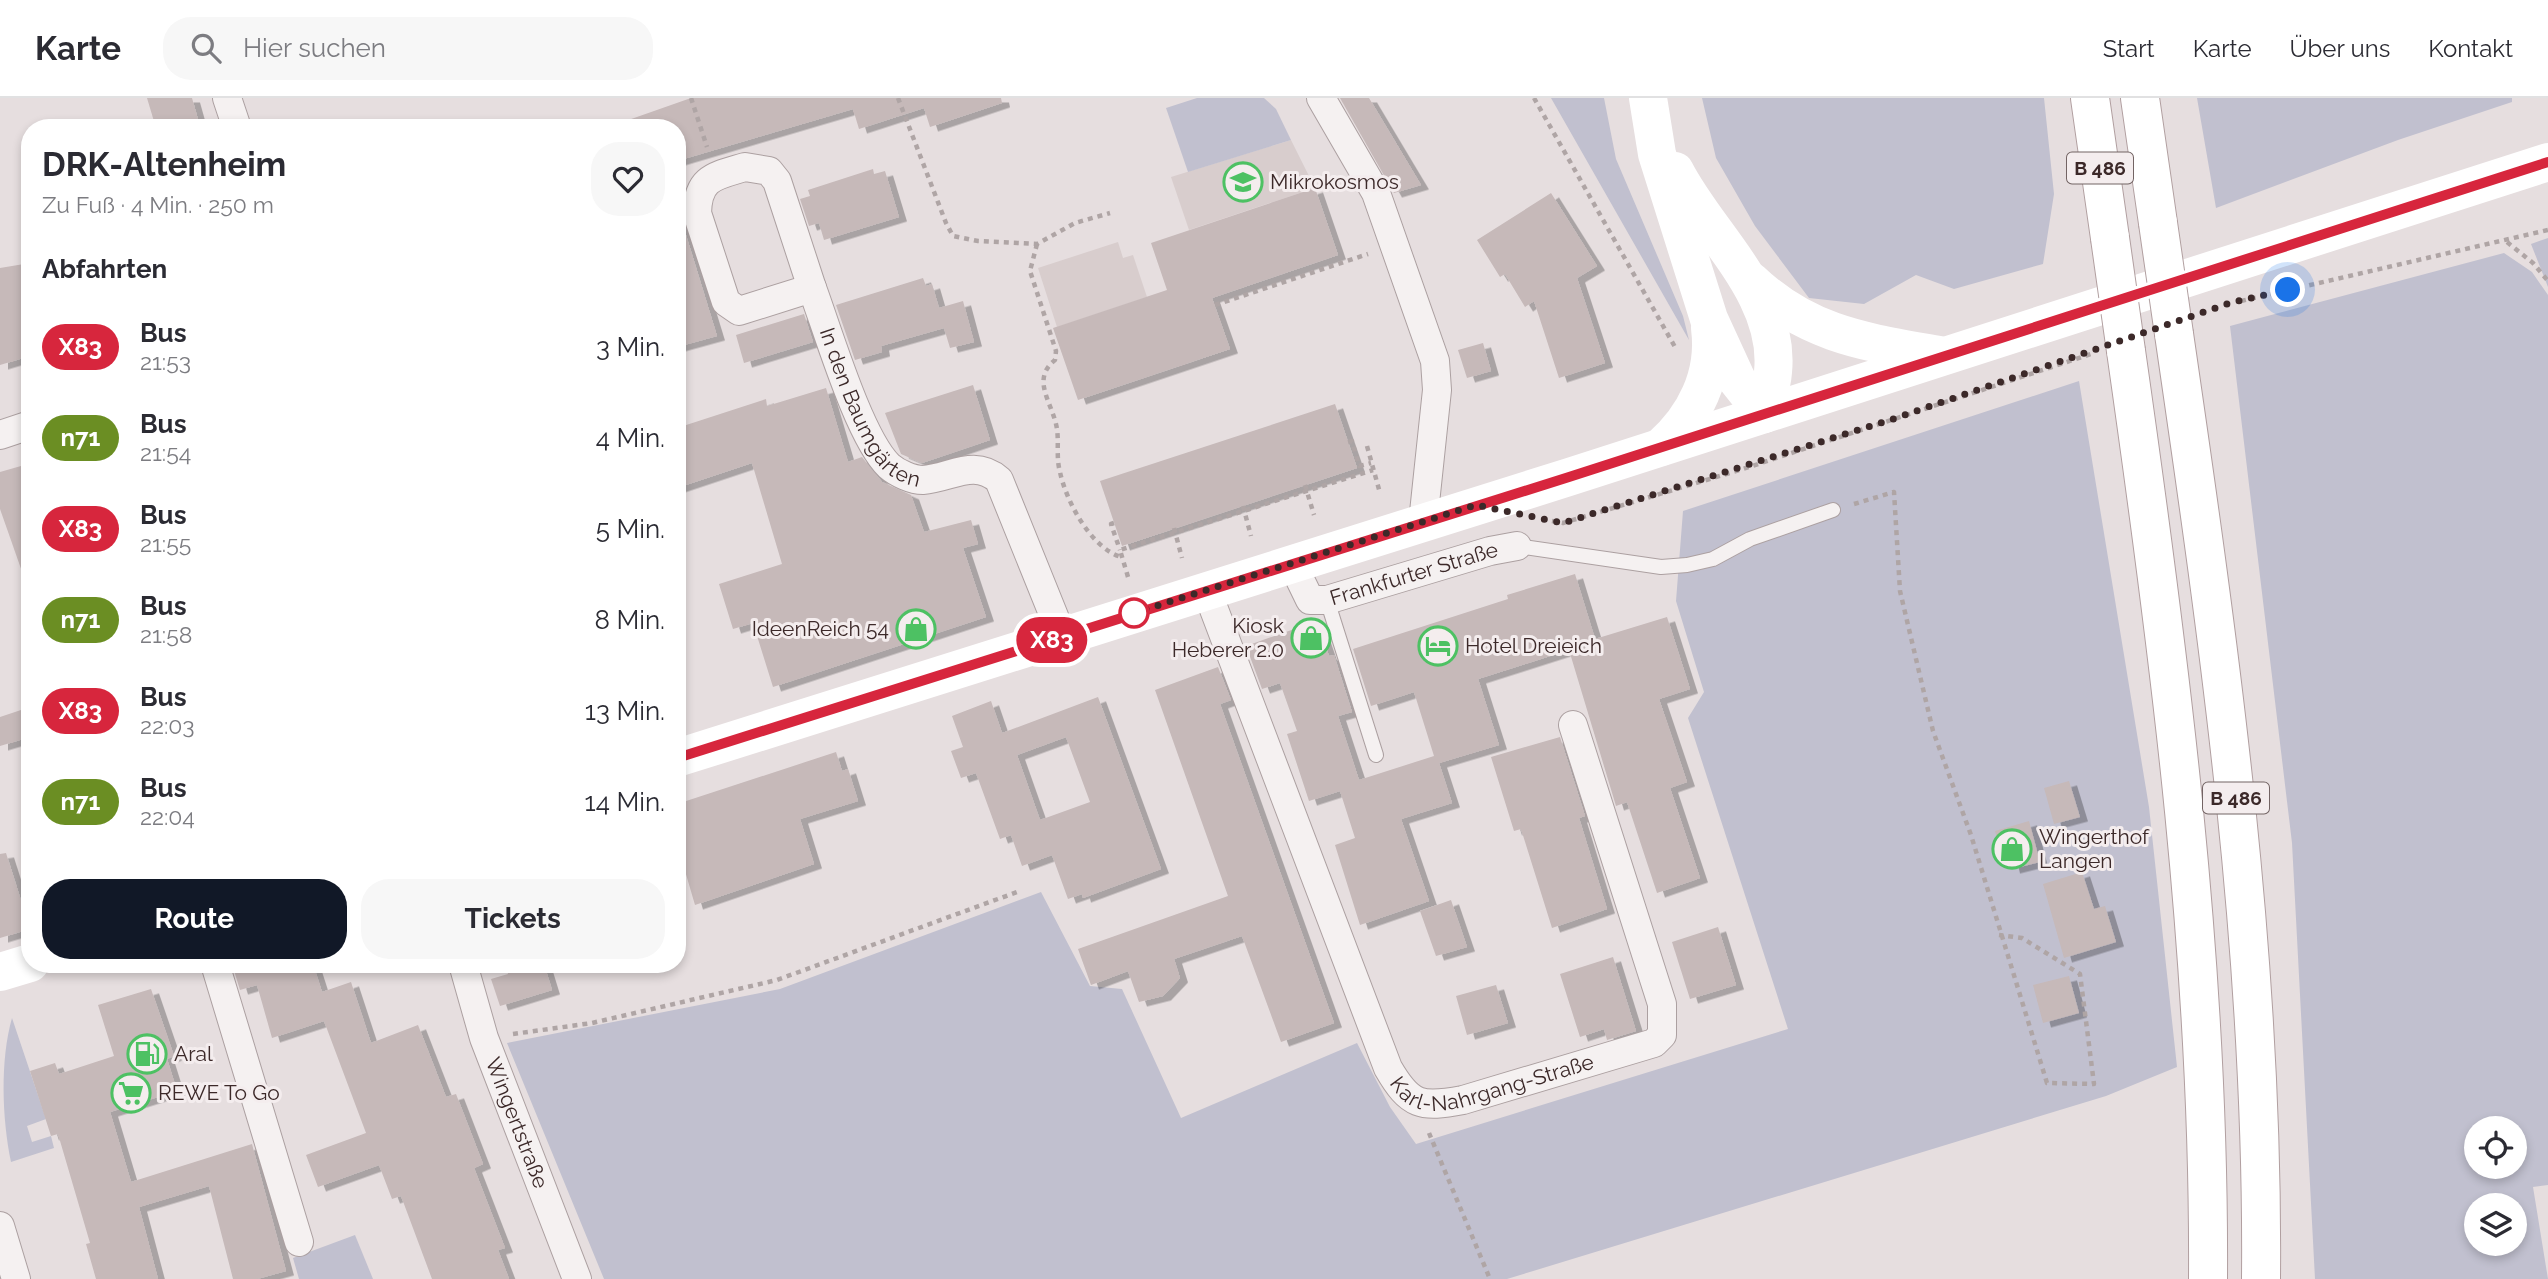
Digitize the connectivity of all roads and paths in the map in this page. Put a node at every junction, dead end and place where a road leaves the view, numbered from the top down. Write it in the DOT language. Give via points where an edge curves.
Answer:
graph roads {
  1 [pos="227,98"];
  2 [pos="691,98"];
  3 [pos="898,98"];
  4 [pos="1321,98"];
  5 [pos="1534,98"];
  6 [pos="2090,98"];
  7 [pos="2140,98"];
  8 [pos="1649,105"];
  9 [pos="234,119"];
  10 [pos="2548,162"];
  11 [pos="716,175"];
  12 [pos="1110,213"];
  13 [pos="2548,230"];
  14 [pos="2506,241"];
  15 [pos="1037,244"];
  16 [pos="1395,244"];
  17 [pos="1744,275"];
  18 [pos="2548,281"];
  19 [pos="812,288"];
  20 [pos="2233,302"];
  21 [pos="1215,305"];
  22 [pos="1709,318"];
  23 [pos="2110,352"];
  24 [pos="1944,356"];
  25 [pos="1707,377"];
  26 [pos="1763,414"];
  27 [pos="21,428"];
  28 [pos="0,435"];
  29 [pos="1348,442"];
  30 [pos="1367,446"];
  31 [pos="1661,447"];
  32 [pos="1371,463"];
  33 [pos="1373,470"];
  34 [pos="1306,488"];
  35 [pos="1380,493"];
  36 [pos="1244,509"];
  37 [pos="1833,510"];
  38 [pos="1314,515"];
  39 [pos="1538,518"];
  40 [pos="1423,522"];
  41 [pos="1114,523"];
  42 [pos="1175,531"];
  43 [pos="1251,536"];
  44 [pos="1517,546"];
  45 [pos="1119,550"];
  46 [pos="1121,557"];
  47 [pos="1182,558"];
  48 [pos="1292,564"];
  49 [pos="1128,577"];
  50 [pos="1207,590"];
  51 [pos="1327,600"];
  52 [pos="1062,636"];
  53 [pos="1573,725"];
  54 [pos="686,755"];
  55 [pos="1376,755"];
  56 [pos="1017,892"];
  57 [pos="1999,935"];
  58 [pos="21,966"];
  59 [pos="0,972"];
  60 [pos="218,973"];
  61 [pos="466,973"];
  62 [pos="484,1038"];
  63 [pos="1417,1103"];
  64 [pos="0,1226"];
  65 [pos="299,1242"];
  66 [pos="16,1279"];
  67 [pos="577,1279"];
  68 [pos="1490,1279"];
  69 [pos="2208,1279"];
  70 [pos="2261,1279"];
  1 -- 9 [label="street"];
  2 -- 11 [label="path"];
  3 -- 15 [label="path" via="953,236"];
  4 -- 16 [label="street" via="1376,193"];
  5 -- 25 [label="path" via="1685,365"];
  6 -- 23 [label="main road, B 486, bridge" via="2110,238"];
  7 -- 70 [label="main road, B 486, bridge" via="2219,645 2247,892"];
  8 -- 17 [label="main road" via="1679,177"];
  8 -- 22 [label="main road" via="1657,154"];
  10 -- 24 [label="main road"];
  11 -- 19 [label="street, In den Baumgärten" via="745,167 769,171 777,181"];
  11 -- 19 [label="street" via="703,185 697,213 726,302 739,311"];
  12 -- 15 [label="path" via="1075,223"];
  13 -- 14 [label="path"];
  14 -- 18 [label="path"];
  14 -- 20 [label="path"];
  15 -- 46 [label="path" via="1030,271 1056,351 1042,379 1057,426 1059,470 1068,498 1084,524 1104,548"];
  16 -- 21 [label="path"];
  16 -- 40 [label="street" via="1435,361 1437,390"];
  17 -- 24 [label="main road" via="1772,301 1821,328 1855,340"];
  17 -- 26 [label="main road" via="1761,308 1773,348 1773,372"];
  19 -- 52 [label="street, In den Baumgärten" via="853,400 888,465 922,480 976,469 999,480"];
  22 -- 25 [label="main road" via="1712,341"];
  22 -- 26 [label="main road" via="1737,380"];
  23 -- 39 [label="path" via="1563,523"];
  23 -- 69 [label="main road, B 486" via="2168,644 2196,917"];
  24 -- 26 [label="main road"];
  25 -- 31 [label="main road" via="1683,428"];
  26 -- 31 [label="main road"];
  27 -- 28 [label="street"];
  29 -- 32 [label="path" via="1352,441 1359,466"];
  30 -- 32 [label="path"];
  31 -- 40 [label="main road"];
  32 -- 33 [label="path"];
  33 -- 34 [label="path"];
  33 -- 35 [label="path"];
  34 -- 36 [label="path"];
  34 -- 38 [label="path"];
  36 -- 42 [label="path"];
  36 -- 43 [label="path"];
  37 -- 44 [label="lane" via="1750,539 1713,559 1687,565 1661,567"];
  37 -- 57 [label="path" via="1894,492 1900,591 1933,731 1971,835"];
  40 -- 48 [label="main road"];
  41 -- 45 [label="path"];
  42 -- 45 [label="path"];
  42 -- 47 [label="path"];
  44 -- 51 [label="street, Frankfurter Straße"];
  45 -- 46 [label="path"];
  46 -- 49 [label="path"];
  48 -- 50 [label="main road"];
  48 -- 51 [label="street, Frankfurter Straße" via="1310,600"];
  50 -- 52 [label="main road"];
  50 -- 63 [label="street, Karl-Nahrgang-Straße" via="1388,1068 1403,1093"];
  51 -- 55 [label="lane"];
  52 -- 54 [label="main road"];
  53 -- 63 [label="street, Karl-Nahrgang-Straße" via="1662,1004 1662,1035 1654,1043 1463,1100"];
  56 -- 62 [label="path" via="777,980 592,1023"];
  57 -- 57 [label="path" via="2047,1083 2094,1084 2080,975 2022,938"];
  58 -- 59 [label="main road"];
  60 -- 65 [label="street"];
  61 -- 62 [label="street, Wingertstraße"];
  62 -- 67 [label="street, Wingertstraße"];
  63 -- 68 [label="path"];
  64 -- 66 [label="street"];
}
